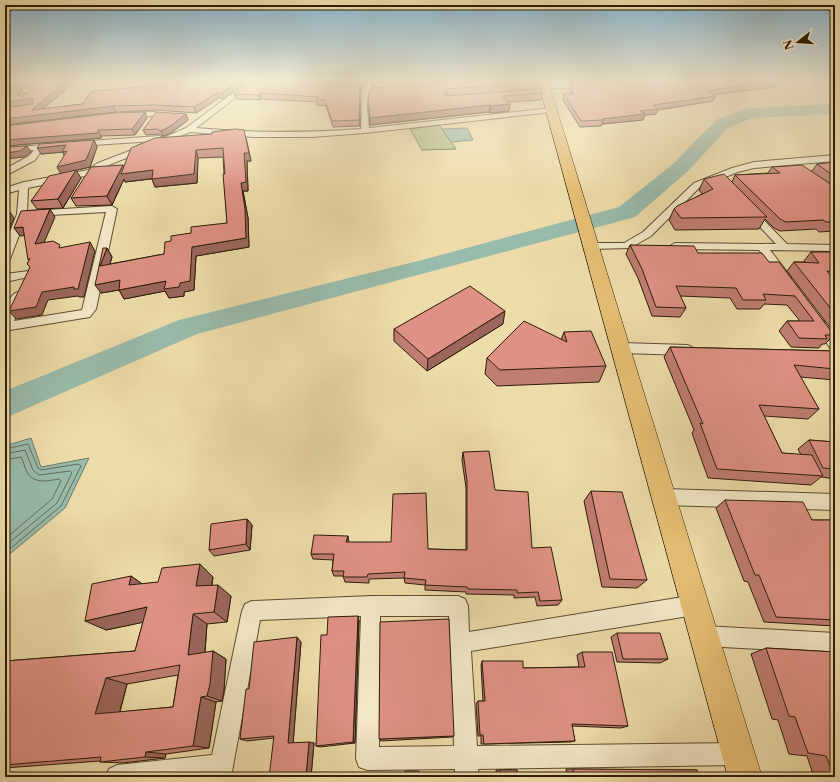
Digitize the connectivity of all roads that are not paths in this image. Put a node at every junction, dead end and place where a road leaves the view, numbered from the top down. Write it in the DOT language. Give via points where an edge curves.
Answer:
graph roads {
  1 [pos="206,117"];
  2 [pos="363,117"];
  3 [pos="452,117"];
  4 [pos="553,117"];
  5 [pos="189,130"];
  6 [pos="365,131"];
  7 [pos="171,137"];
  8 [pos="40,148"];
  9 [pos="5,150"];
  10 [pos="835,158"];
  11 [pos="819,160"];
  12 [pos="791,164"];
  13 [pos="835,167"];
  14 [pos="91,172"];
  15 [pos="5,173"];
  16 [pos="803,173"];
  17 [pos="24,185"];
  18 [pos="83,185"];
  19 [pos="5,191"];
  20 [pos="744,204"];
  21 [pos="22,214"];
  22 [pos="591,242"];
  23 [pos="626,246"];
  24 [pos="647,246"];
  25 [pos="661,246"];
  26 [pos="762,248"];
  27 [pos="785,248"];
  28 [pos="835,248"];
  29 [pos="5,259"];
  30 [pos="5,278"];
  31 [pos="794,289"];
  32 [pos="812,314"];
  33 [pos="622,348"];
  34 [pos="701,350"];
  35 [pos="832,351"];
  36 [pos="664,497"];
  37 [pos="835,502"];
  38 [pos="695,605"];
  39 [pos="371,606"];
  40 [pos="704,636"];
  41 [pos="461,643"];
  42 [pos="835,643"];
  43 [pos="742,766"];
  44 [pos="467,768"];
  45 [pos="220,772"];
  46 [pos="117,777"];
  1 -- 5 [label="street"];
  2 -- 6 [label="street"];
  3 -- 6 [label="street"];
  4 -- 22 [label="main road"];
  5 -- 6 [label="street" via="253,136"];
  5 -- 7 [label="street"];
  7 -- 8 [label="street" via="140,136"];
  7 -- 14 [label="street" via="101,165"];
  8 -- 9 [label="street"];
  8 -- 15 [label="street" via="32,158"];
  10 -- 11 [label="street"];
  11 -- 12 [label="street"];
  11 -- 13 [label="street"];
  12 -- 16 [label="street"];
  12 -- 23 [label="street" via="754,165 720,180 697,185 647,234"];
  14 -- 17 [label="street"];
  14 -- 18 [label="street"];
  17 -- 19 [label="street"];
  17 -- 21 [label="street"];
  20 -- 27 [label="street"];
  21 -- 29 [label="street"];
  21 -- 30 [label="street" via="69,208 112,210 90,309 86,314 10,326 7,323 29,274"];
  22 -- 23 [label="street"];
  22 -- 33 [label="main road"];
  23 -- 24 [label="street"];
  25 -- 26 [label="street"];
  26 -- 27 [label="street"];
  26 -- 31 [label="street"];
  27 -- 28 [label="street"];
  32 -- 35 [label="street"];
  33 -- 34 [label="street"];
  33 -- 36 [label="main road"];
  36 -- 37 [label="street"];
  36 -- 38 [label="main road"];
  38 -- 40 [label="main road"];
  38 -- 41 [label="street"];
  39 -- 41 [label="street" via="458,606"];
  39 -- 44 [label="street" via="367,759"];
  39 -- 45 [label="street" via="252,611"];
  40 -- 42 [label="street"];
  40 -- 43 [label="main road"];
  41 -- 44 [label="street"];
  43 -- 44 [label="street"];
  45 -- 46 [label="street"];
}
